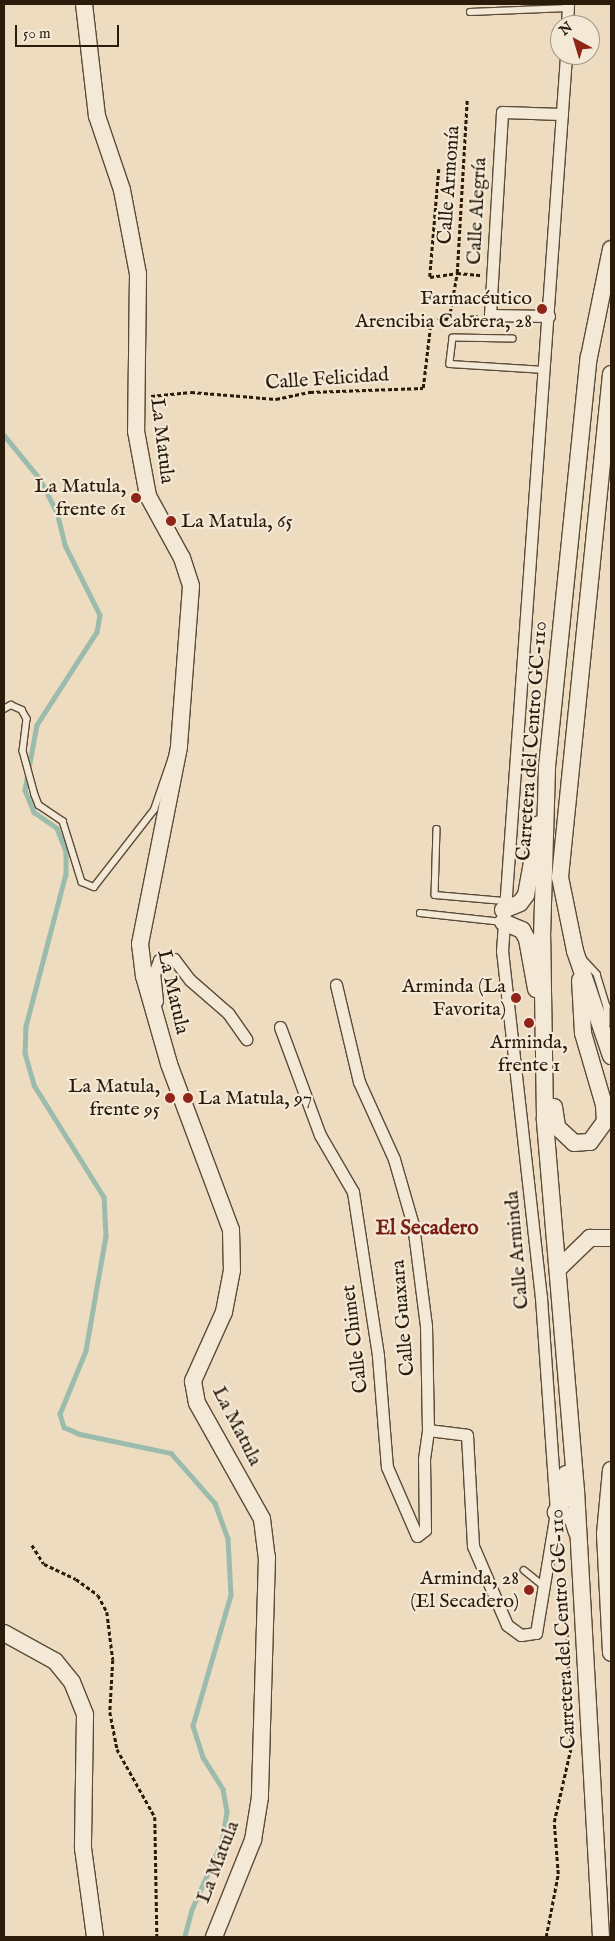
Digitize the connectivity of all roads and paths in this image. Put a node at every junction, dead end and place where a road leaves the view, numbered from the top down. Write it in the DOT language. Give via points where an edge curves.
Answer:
graph roads {
  1 [pos="84,4"];
  2 [pos="568,6"];
  3 [pos="470,12"];
  4 [pos="565,65"];
  5 [pos="468,99"];
  6 [pos="562,114"];
  7 [pos="439,169"];
  8 [pos="611,249"];
  9 [pos="457,273"];
  10 [pos="492,275"];
  11 [pos="490,315"];
  12 [pos="549,316"];
  13 [pos="449,318"];
  14 [pos="513,339"];
  15 [pos="545,370"];
  16 [pos="611,374"];
  17 [pos="135,397"];
  18 [pos="611,420"];
  19 [pos="604,435"];
  20 [pos="4,710"];
  21 [pos="179,747"];
  22 [pos="544,810"];
  23 [pos="437,829"];
  24 [pos="503,911"];
  25 [pos="420,913"];
  26 [pos="577,957"];
  27 [pos="336,985"];
  28 [pos="542,1012"];
  29 [pos="280,1027"];
  30 [pos="246,1039"];
  31 [pos="163,1047"];
  32 [pos="609,1048"];
  33 [pos="611,1238"];
  34 [pos="558,1269"];
  35 [pos="561,1319"];
  36 [pos="428,1430"];
  37 [pos="611,1470"];
  38 [pos="556,1512"];
  39 [pos="417,1536"];
  40 [pos="580,1540"];
  41 [pos="32,1545"];
  42 [pos="524,1570"];
  43 [pos="565,1579"];
  44 [pos="544,1586"];
  45 [pos="4,1633"];
  46 [pos="611,1653"];
  47 [pos="95,1937"];
  48 [pos="156,1937"];
  49 [pos="214,1937"];
  50 [pos="546,1937"];
  51 [pos="601,1937"];
  1 -- 17 [label="main road, La Matula" via="97,116 122,190 138,274"];
  2 -- 3 [label="lane"];
  4 -- 6 [label="street, Calle Arminda"];
  5 -- 9 [label="path, Calle Armonía"];
  6 -- 10 [label="street, Calle Alegría" via="502,112"];
  6 -- 12 [label="street, Calle Arminda"];
  7 -- 9 [label="path" via="430,276"];
  8 -- 22 [label="main road, Carretera del Centro GC-110" via="589,357"];
  9 -- 10 [label="path"];
  9 -- 13 [label="path, Calle Armonía"];
  10 -- 11 [label="street, Calle Alegría"];
  11 -- 12 [label="street"];
  11 -- 13 [label="path"];
  12 -- 15 [label="street, Calle Arminda"];
  13 -- 17 [label="path, Calle Felicidad" via="431,320 424,388 310,392 276,399 192,392"];
  14 -- 15 [label="lane" via="453,338 450,364"];
  15 -- 24 [label="street, Calle Arminda"];
  16 -- 19 [label="main road, Carretera del Centro GC-110"];
  17 -- 21 [label="main road, La Matula" via="148,496 182,558 191,586"];
  18 -- 19 [label="lane"];
  19 -- 26 [label="main road, Carretera del Centro GC-110" via="560,877"];
  20 -- 21 [label="lane" via="11,706 22,710 27,719 23,751 35,795 39,805 63,821 82,882 94,887 154,810 166,766"];
  21 -- 31 [label="main road, La Matula" via="140,944"];
  22 -- 24 [label="main road" via="532,840 526,895 520,903"];
  22 -- 28 [label="main road, Carretera del Centro GC-110"];
  23 -- 24 [label="lane" via="435,895"];
  24 -- 25 [label="lane"];
  24 -- 28 [label="main road" via="527,939"];
  24 -- 38 [label="street, Calle Arminda" via="506,1004 540,1288"];
  26 -- 28 [label="main road" via="583,1033 604,1105 601,1130 590,1142 574,1143 557,1127"];
  26 -- 32 [label="main road"];
  27 -- 36 [label="street, Calle Guaxara" via="359,1082 394,1159 413,1225 426,1326"];
  28 -- 34 [label="main road, Carretera del Centro GC-110" via="545,1118"];
  29 -- 39 [label="street, Calle Chimet" via="320,1135 353,1192 378,1356 386,1467"];
  30 -- 31 [label="street" via="228,1013 190,980 174,959 159,960 154,974"];
  31 -- 49 [label="main road, La Matula" via="231,1230 232,1270 224,1312 193,1381 197,1403 262,1519 267,1557 260,1797 253,1840"];
  33 -- 34 [label="main road" via="590,1238"];
  34 -- 35 [label="main road, Carretera del Centro GC-110"];
  35 -- 38 [label="main road" via="567,1483"];
  35 -- 40 [label="main road, Carretera del Centro GC-110"];
  36 -- 39 [label="street, Calle Guaxara" via="424,1459 426,1530"];
  36 -- 44 [label="street, Calle Arminda" via="467,1435 473,1546 507,1625 521,1635 536,1633"];
  37 -- 46 [label="main road" via="606,1534"];
  38 -- 40 [label="main road" via="572,1517"];
  38 -- 44 [label="street, Calle Arminda"];
  40 -- 51 [label="main road, Carretera del Centro GC-110"];
  41 -- 48 [label="path" via="44,1564 76,1579 98,1595 107,1612 113,1660 110,1712 118,1749 155,1817"];
  42 -- 44 [label="lane"];
  43 -- 50 [label="path" via="571,1748 554,1822 558,1874"];
  45 -- 47 [label="main road" via="56,1661 72,1682 85,1715 83,1848"];
}
